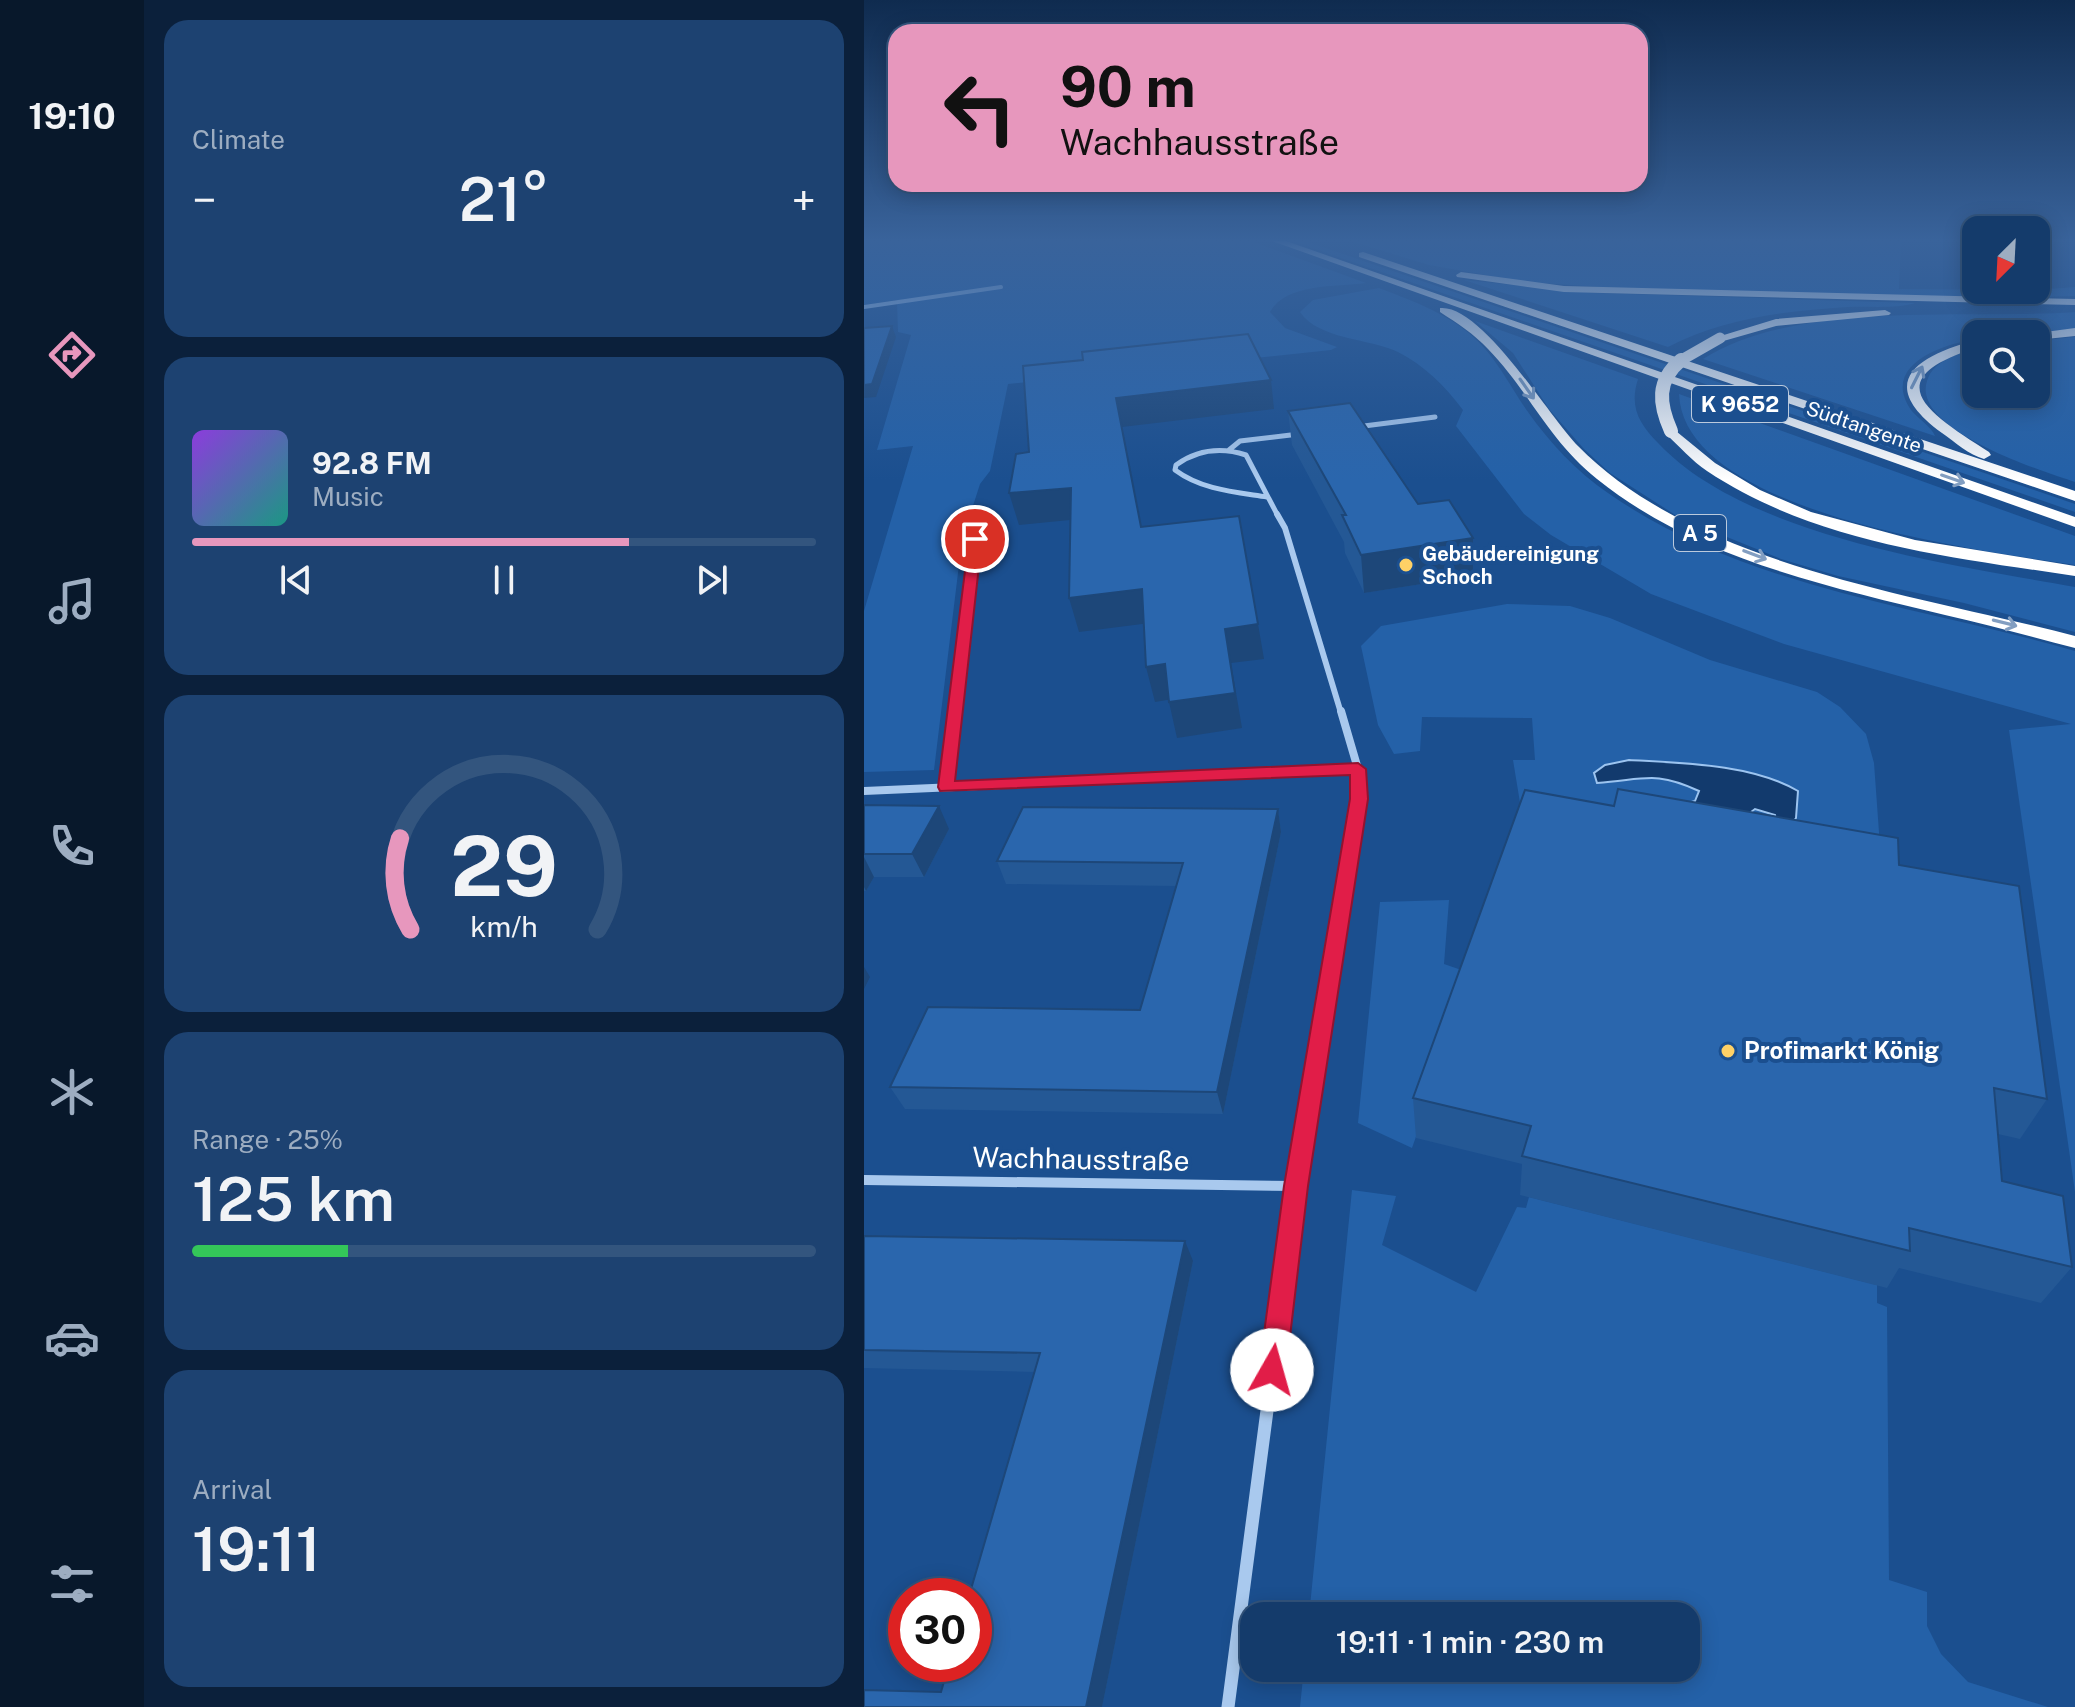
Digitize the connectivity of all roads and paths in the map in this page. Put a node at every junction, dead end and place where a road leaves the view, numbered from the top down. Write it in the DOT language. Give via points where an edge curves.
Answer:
graph roads {
  1 [pos="1457,321"];
  2 [pos="1500,321"];
  3 [pos="1558,321"];
  4 [pos="1804,321"];
  5 [pos="2075,332"];
  6 [pos="2050,335"];
  7 [pos="1962,348"];
  8 [pos="1435,417"];
  9 [pos="1344,428"];
  10 [pos="1314,432"];
  11 [pos="1229,450"];
  12 [pos="2024,479"];
  13 [pos="2075,496"];
  14 [pos="1267,497"];
  15 [pos="2075,522"];
  16 [pos="975,539"];
  17 [pos="2075,571"];
  18 [pos="2075,642"];
  19 [pos="1358,769"];
  20 [pos="946,787"];
  21 [pos="864,791"];
  22 [pos="865,1180"];
  23 [pos="1296,1186"];
  24 [pos="1228,1707"];
  1 -- 18 [label="highway, A 5, one-way" via="1485,338 1507,362 1551,425 1584,460 1677,524 1785,566"];
  2 -- 15 [label="highway, Südtangente / K 9652, one-way"];
  3 -- 12 [label="highway, Südtangente / K 9652"];
  4 -- 17 [label="highway, K 9652, bridge" via="1720,338 1682,358 1663,380 1661,410 1671,431 1699,460 1760,495 1807,514 1915,543"];
  5 -- 6 [label="highway"];
  12 -- 7 [label="highway, one-way" via="1930,420 1914,401 1911,389 1921,366"];
  8 -- 9 [label="street"];
  10 -- 11 [label="street" via="1240,441"];
  11 -- 14 [label="street" via="1246,455"];
  11 -- 14 [label="street" via="1189,456 1175,470 1203,484"];
  12 -- 13 [label="highway, Südtangente / K 9652"];
  14 -- 19 [label="street" via="1285,528"];
  16 -- 20 [label="lane"];
  19 -- 20 [label="street"];
  19 -- 23 [label="street" via="1359,799"];
  20 -- 21 [label="street"];
  22 -- 23 [label="street, Wachhausstraße"];
  23 -- 24 [label="street"];
}
